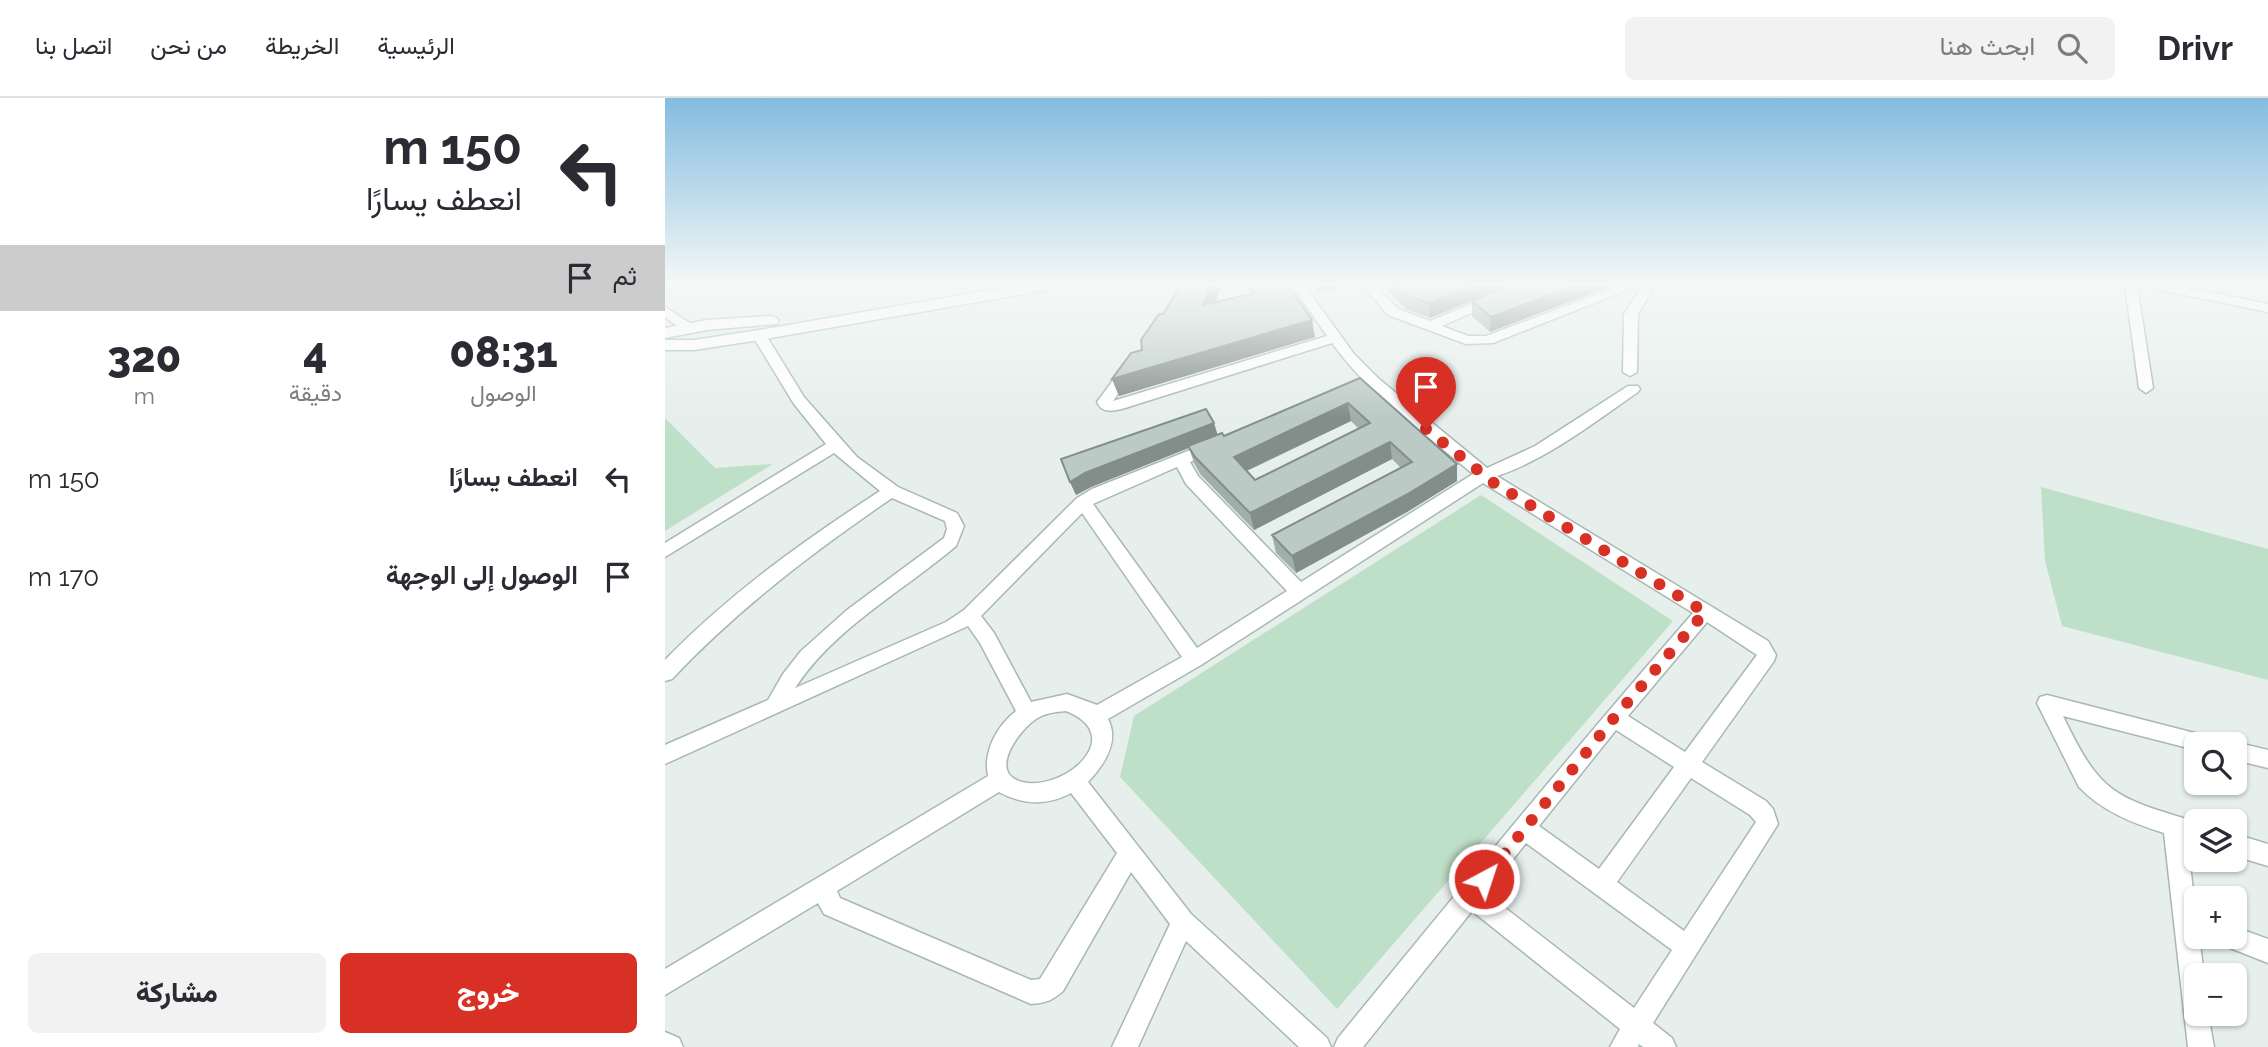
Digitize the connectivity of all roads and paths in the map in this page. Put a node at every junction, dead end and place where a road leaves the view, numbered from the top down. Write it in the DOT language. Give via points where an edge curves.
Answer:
graph roads {
  1 [pos="686,329"];
  2 [pos="760,329"];
  3 [pos="762,329"];
  4 [pos="1329,329"];
  5 [pos="1438,329"];
  6 [pos="1516,329"];
  7 [pos="1631,329"];
  8 [pos="2137,329"];
  9 [pos="1335,338"];
  10 [pos="673,345"];
  11 [pos="1135,362"];
  12 [pos="1630,372"];
  13 [pos="2146,388"];
  14 [pos="1633,389"];
  15 [pos="1232,439"];
  16 [pos="836,445"];
  17 [pos="1181,460"];
  18 [pos="1484,475"];
  19 [pos="891,491"];
  20 [pos="1083,502"];
  21 [pos="665,551"];
  22 [pos="1299,592"];
  23 [pos="1705,612"];
  24 [pos="970,615"];
  25 [pos="1194,659"];
  26 [pos="665,673"];
  27 [pos="775,706"];
  28 [pos="1027,713"];
  29 [pos="1098,715"];
  30 [pos="1614,718"];
  31 [pos="2184,738"];
  32 [pos="2247,754"];
  33 [pos="665,755"];
  34 [pos="2268,759"];
  35 [pos="1689,765"];
  36 [pos="1000,779"];
  37 [pos="1075,781"];
  38 [pos="2184,828"];
  39 [pos="1525,829"];
  40 [pos="2247,849"];
  41 [pos="1129,853"];
  42 [pos="2268,856"];
  43 [pos="1602,884"];
  44 [pos="822,888"];
  45 [pos="1470,895"];
  46 [pos="1183,922"];
  47 [pos="2247,943"];
  48 [pos="1687,947"];
  49 [pos="2268,951"];
  50 [pos="665,984"];
  51 [pos="1635,1026"];
  52 [pos="2198,1026"];
  53 [pos="1125,1047"];
  54 [pos="1318,1047"];
  55 [pos="1347,1047"];
  56 [pos="1623,1047"];
  57 [pos="1663,1047"];
  58 [pos="2200,1047"];
  1 -- 10 [label="main road" via="675,337"];
  2 -- 10 [label="main road"];
  3 -- 16 [label="street" via="786,384"];
  4 -- 9 [label="street"];
  5 -- 6 [label="street" via="1466,340 1487,340"];
  7 -- 12 [label="street"];
  8 -- 13 [label="street"];
  9 -- 11 [label="street" via="1106,406 1104,401"];
  9 -- 18 [label="street" via="1367,384"];
  14 -- 18 [label="street" via="1503,470"];
  15 -- 17 [label="street"];
  16 -- 19 [label="street"];
  16 -- 21 [label="street"];
  17 -- 20 [label="street"];
  17 -- 22 [label="street" via="1192,480"];
  18 -- 22 [label="street"];
  18 -- 23 [label="street"];
  19 -- 26 [label="street" via="767,578"];
  19 -- 27 [label="street" via="951,517 956,532 941,550 827,639 782,690"];
  20 -- 24 [label="street"];
  20 -- 25 [label="street"];
  22 -- 25 [label="street"];
  23 -- 30 [label="street"];
  23 -- 35 [label="street" via="1761,646 1767,655"];
  24 -- 27 [label="street" via="925,640"];
  24 -- 28 [label="street"];
  25 -- 29 [label="street"];
  27 -- 33 [label="street"];
  28 -- 29 [label="street" via="1067,702 1085,705"];
  28 -- 36 [label="street" via="1010,727 999,745 996,763"];
  29 -- 37 [label="street" via="1104,730 1102,748 1092,766"];
  30 -- 35 [label="street"];
  30 -- 39 [label="street"];
  31 -- 38 [label="street" via="2047,703 2084,778 2099,793 2112,803"];
  32 -- 34 [label="street"];
  35 -- 43 [label="street"];
  35 -- 48 [label="street" via="1758,808 1767,824"];
  36 -- 37 [label="street" via="1013,790 1032,794"];
  36 -- 44 [label="street"];
  37 -- 41 [label="street"];
  39 -- 43 [label="street"];
  39 -- 45 [label="street"];
  40 -- 42 [label="street"];
  41 -- 44 [label="street" via="1055,982 1045,991 1031,992 832,906"];
  41 -- 46 [label="street"];
  43 -- 48 [label="street"];
  44 -- 50 [label="street"];
  45 -- 51 [label="street"];
  45 -- 55 [label="street"];
  46 -- 53 [label="street"];
  46 -- 54 [label="street"];
  47 -- 49 [label="street"];
  48 -- 51 [label="street"];
  51 -- 56 [label="street"];
  51 -- 57 [label="street"];
  52 -- 58 [label="street"];
}
